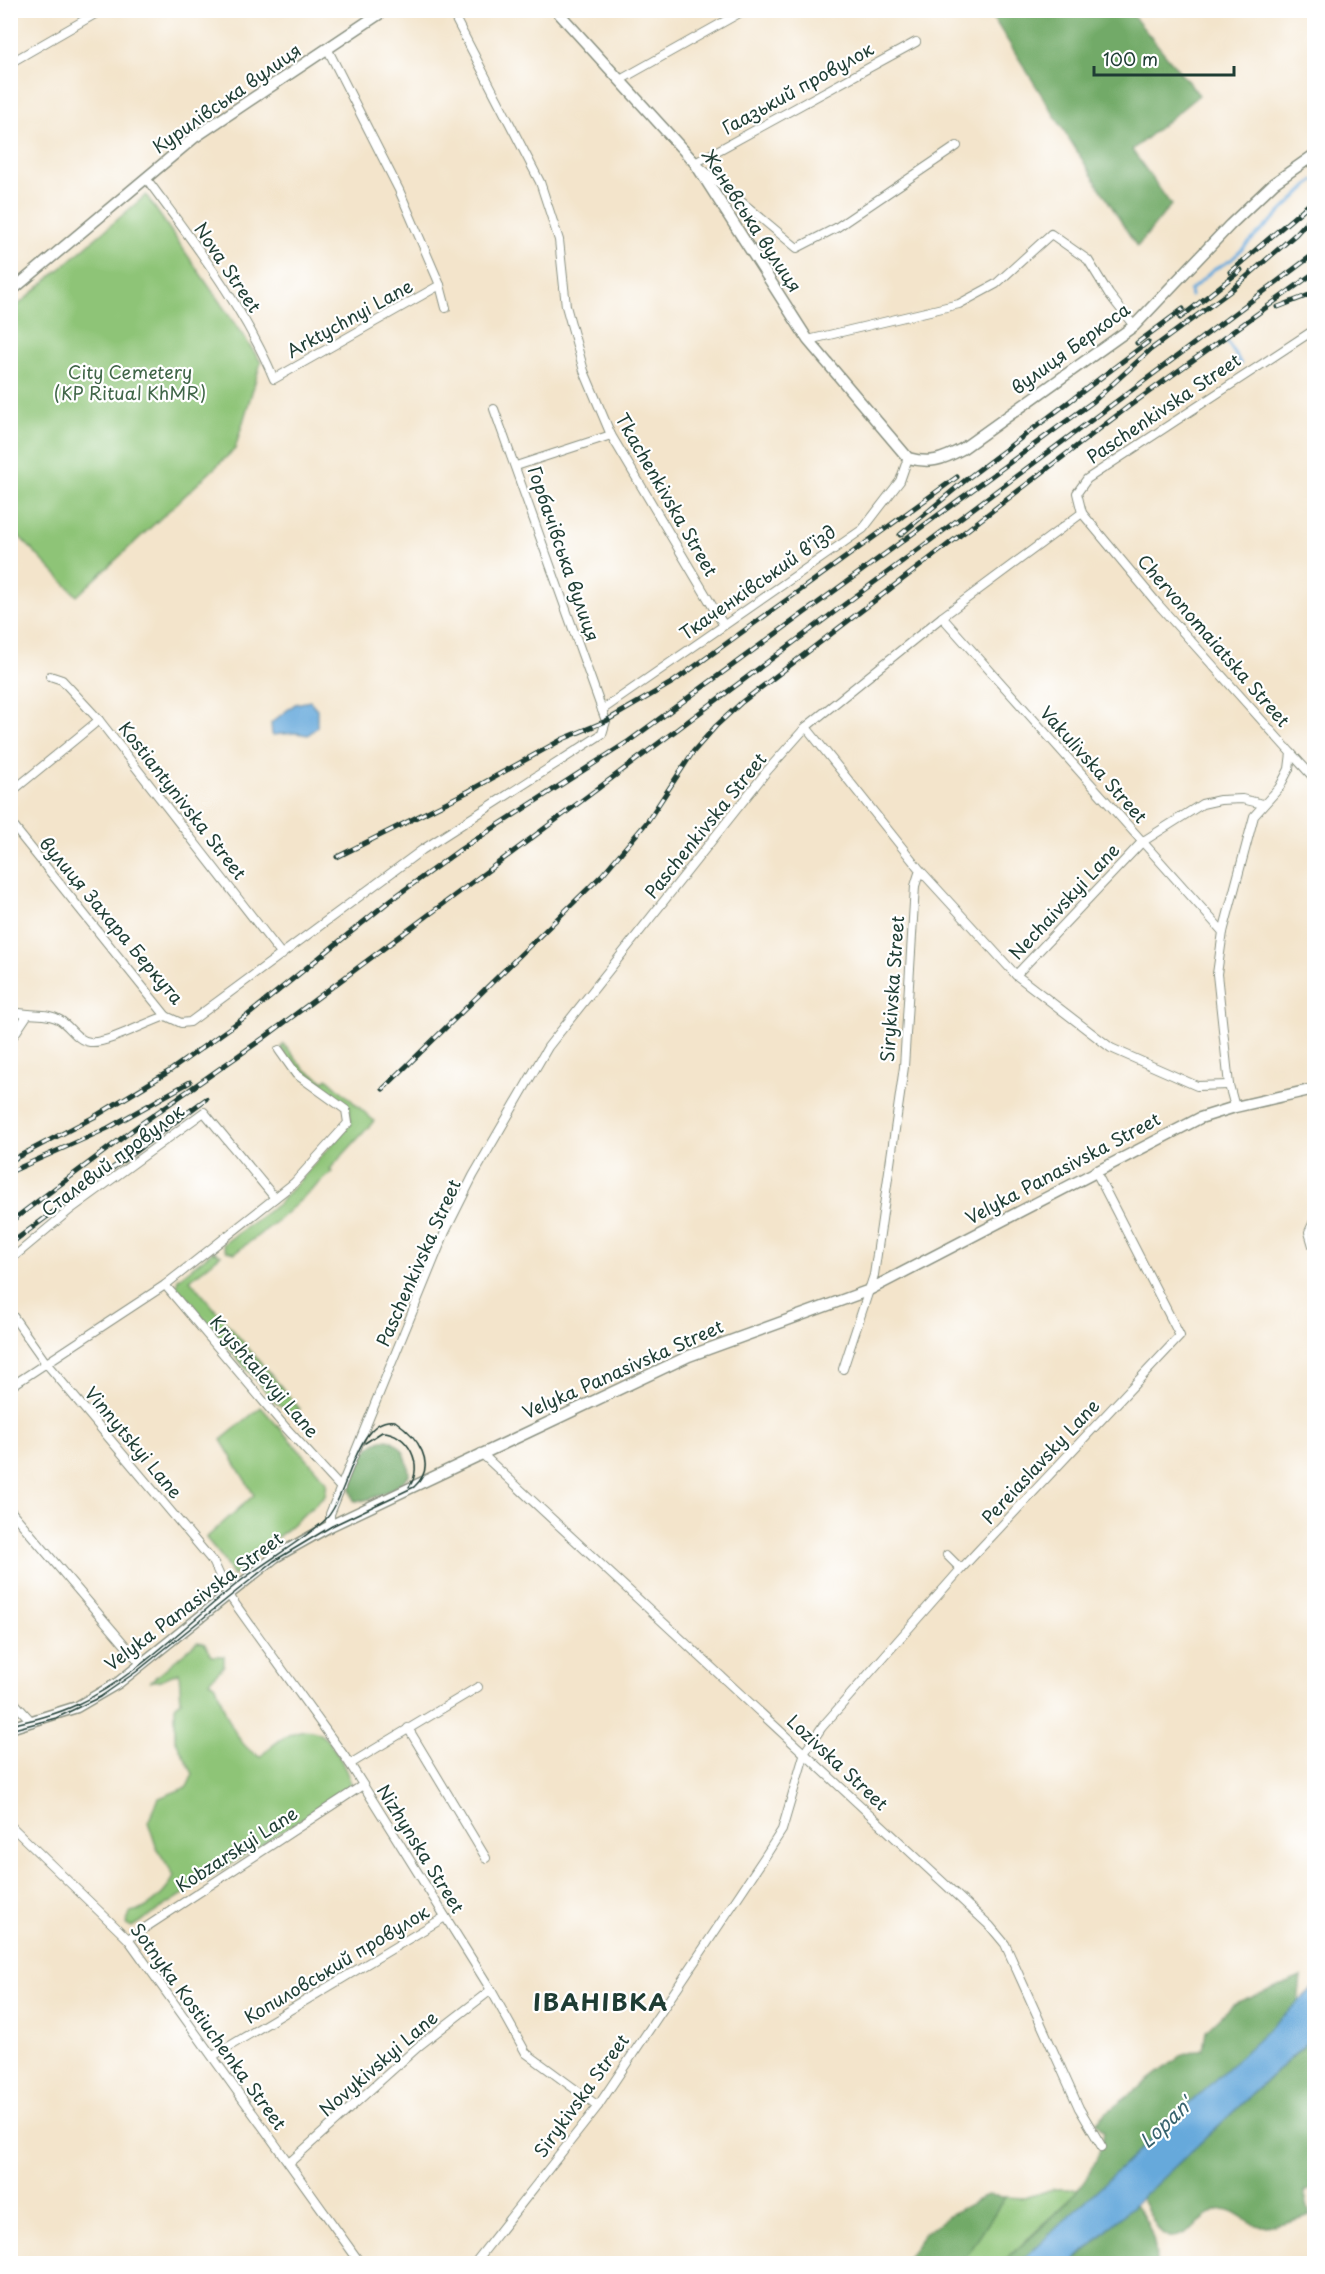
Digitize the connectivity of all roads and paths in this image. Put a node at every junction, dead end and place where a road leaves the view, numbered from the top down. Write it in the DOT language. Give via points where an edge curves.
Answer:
graph roads {
  1 [pos="102,10"];
  2 [pos="385,10"];
  3 [pos="451,10"];
  4 [pos="556,10"];
  5 [pos="746,10"];
  6 [pos="916,42"];
  7 [pos="327,48"];
  8 [pos="10,63"];
  9 [pos="620,80"];
  10 [pos="957,146"];
  11 [pos="1314,155"];
  12 [pos="695,163"];
  13 [pos="146,178"];
  14 [pos="440,285"];
  15 [pos="10,292"];
  16 [pos="446,308"];
  17 [pos="1134,326"];
  18 [pos="1314,330"];
  19 [pos="808,340"];
  20 [pos="274,379"];
  21 [pos="494,409"];
  22 [pos="611,435"];
  23 [pos="908,458"];
  24 [pos="516,466"];
  25 [pos="1082,513"];
  26 [pos="942,617"];
  27 [pos="723,624"];
  28 [pos="50,676"];
  29 [pos="602,710"];
  30 [pos="99,720"];
  31 [pos="806,727"];
  32 [pos="1291,753"];
  33 [pos="1314,778"];
  34 [pos="10,793"];
  35 [pos="1263,804"];
  36 [pos="10,822"];
  37 [pos="1142,842"];
  38 [pos="920,870"];
  39 [pos="1223,932"];
  40 [pos="282,955"];
  41 [pos="1016,975"];
  42 [pos="10,1012"];
  43 [pos="28,1014"];
  44 [pos="166,1016"];
  45 [pos="10,1041"];
  46 [pos="279,1050"];
  47 [pos="1229,1085"];
  48 [pos="1314,1089"];
  49 [pos="1235,1107"];
  50 [pos="1095,1170"];
  51 [pos="274,1198"];
  52 [pos="1314,1221"];
  53 [pos="1314,1249"];
  54 [pos="10,1260"];
  55 [pos="165,1285"];
  56 [pos="867,1291"];
  57 [pos="10,1312"];
  58 [pos="46,1363"];
  59 [pos="843,1369"];
  60 [pos="10,1387"];
  61 [pos="481,1452"];
  62 [pos="341,1488"];
  63 [pos="10,1510"];
  64 [pos="330,1526"];
  65 [pos="947,1555"];
  66 [pos="961,1569"];
  67 [pos="228,1594"];
  68 [pos="142,1665"];
  69 [pos="478,1688"];
  70 [pos="10,1698"];
  71 [pos="32,1722"];
  72 [pos="10,1728"];
  73 [pos="408,1728"];
  74 [pos="805,1752"];
  75 [pos="350,1764"];
  76 [pos="363,1785"];
  77 [pos="10,1825"];
  78 [pos="486,1858"];
  79 [pos="445,1917"];
  80 [pos="128,1939"];
  81 [pos="491,1990"];
  82 [pos="213,2056"];
  83 [pos="598,2106"];
  84 [pos="1102,2147"];
  85 [pos="289,2163"];
  86 [pos="361,2264"];
  87 [pos="474,2264"];
  1 -- 8 [label="street"];
  2 -- 7 [label="street, Курилівська вулиця"];
  3 -- 22 [label="street, Tkachenkivska Street" via="540,182 559,240 566,306 584,371"];
  4 -- 9 [label="street, Женевська вулиця"];
  5 -- 9 [label="street"];
  6 -- 12 [label="street, Гаазький провулок"];
  7 -- 13 [label="street, Курилівська вулиця" via="195,137"];
  7 -- 14 [label="street" via="399,190"];
  9 -- 12 [label="street, Женевська вулиця"];
  10 -- 12 [label="street" via="836,228 797,248"];
  11 -- 17 [label="street, вулиця Беркоса" via="1274,183"];
  12 -- 19 [label="street, Женевська вулиця"];
  13 -- 15 [label="street, Курилівська вулиця"];
  13 -- 20 [label="street, Nova Street" via="216,274 260,347"];
  14 -- 16 [label="street"];
  14 -- 20 [label="street, Arktychnyi Lane"];
  17 -- 19 [label="street" via="1088,260 1051,234 996,284 959,304"];
  17 -- 23 [label="street, вулиця Беркоса" via="962,449 935,462"];
  18 -- 25 [label="street, Paschenkivska Street" via="1087,479 1077,493"];
  19 -- 23 [label="street, Женевська вулиця"];
  21 -- 24 [label="street, Горбачівська вулиця"];
  22 -- 24 [label="street"];
  22 -- 27 [label="street, Tkachenkivska Street"];
  23 -- 27 [label="street, Ткаченківський в'їзд" via="900,481 863,529"];
  24 -- 29 [label="street, Горбачівська вулиця"];
  25 -- 26 [label="street, Paschenkivska Street"];
  25 -- 32 [label="street, Chervonomaiatska Street"];
  26 -- 31 [label="street, Paschenkivska Street"];
  26 -- 37 [label="street, Vakulivska Street"];
  27 -- 29 [label="street, Ткаченківський в'їзд"];
  28 -- 30 [label="street, Kostiantynivska Street" via="62,680"];
  29 -- 40 [label="street" via="606,721 602,734 591,743 422,850"];
  30 -- 34 [label="street"];
  30 -- 40 [label="street, Kostiantynivska Street"];
  31 -- 38 [label="street"];
  31 -- 62 [label="street, Paschenkivska Street" via="548,1047 445,1232"];
  32 -- 33 [label="street"];
  32 -- 35 [label="street, Chervonomaiatska Street" via="1279,788"];
  35 -- 37 [label="street, Nechaivskyi Lane" via="1242,799 1202,804"];
  35 -- 39 [label="street, Chervonomaiatska Street" via="1254,816"];
  36 -- 44 [label="street, вулиця Захара Беркута"];
  37 -- 39 [label="street, Vakulivska Street"];
  37 -- 41 [label="street, Nechaivskyi Lane"];
  38 -- 41 [label="street"];
  38 -- 56 [label="street, Sirykivska Street" via="915,886 904,1067 874,1275"];
  39 -- 47 [label="street, Chervonomaiatska Street" via="1217,974"];
  40 -- 44 [label="street, вулиця Захара Беркута" via="196,1019 181,1023"];
  41 -- 47 [label="street" via="1111,1048 1197,1086"];
  42 -- 43 [label="street"];
  43 -- 44 [label="street" via="60,1020 80,1039 91,1042 105,1041"];
  43 -- 45 [label="street"];
  46 -- 51 [label="street" via="296,1074 346,1110 348,1123 294,1183"];
  47 -- 49 [label="street, Chervonomaiatska Street"];
  48 -- 49 [label="street, Velyka Panasivska Street"];
  49 -- 50 [label="street, Velyka Panasivska Street" via="1190,1122"];
  50 -- 56 [label="street, Velyka Panasivska Street"];
  50 -- 66 [label="street, Pereiaslavsky Lane" via="1180,1336"];
  51 -- 54 [label="street, Сталевий провулок" via="204,1112 71,1209"];
  51 -- 55 [label="street"];
  52 -- 53 [label="street" via="1309,1232"];
  55 -- 58 [label="street"];
  55 -- 62 [label="street, Kryshtalevyi Lane"];
  56 -- 59 [label="street, Sirykivska Street"];
  56 -- 61 [label="street, Velyka Panasivska Street" via="689,1356"];
  57 -- 58 [label="street, Vinnytskyi Lane"];
  58 -- 60 [label="street"];
  58 -- 67 [label="street, Vinnytskyi Lane" via="214,1563"];
  61 -- 64 [label="street, Velyka Panasivska Street"];
  61 -- 74 [label="street, Lozivska Street"];
  62 -- 64 [label="street, Paschenkivska Street" via="330,1514"];
  63 -- 68 [label="street"];
  64 -- 67 [label="street, Velyka Panasivska Street" via="276,1557"];
  65 -- 66 [label="street"];
  66 -- 74 [label="street, Pereiaslavsky Lane" via="822,1727"];
  67 -- 68 [label="street, Velyka Panasivska Street"];
  67 -- 75 [label="street, Nizhynska Street"];
  68 -- 71 [label="street, Velyka Panasivska Street" via="77,1707"];
  69 -- 73 [label="street"];
  70 -- 71 [label="street"];
  71 -- 72 [label="street, Velyka Panasivska Street"];
  73 -- 75 [label="street"];
  73 -- 78 [label="street"];
  74 -- 83 [label="street, Sirykivska Street" via="782,1830"];
  74 -- 84 [label="street, Lozivska Street" via="1005,1944 1079,2108"];
  75 -- 76 [label="street, Nizhynska Street"];
  76 -- 79 [label="street, Nizhynska Street"];
  76 -- 80 [label="street, Kobzarskyi Lane"];
  77 -- 80 [label="street, Sotnyka Kostiuchenka Street"];
  79 -- 81 [label="street, Nizhynska Street"];
  79 -- 82 [label="street, Копиловський провулок"];
  80 -- 82 [label="street, Sotnyka Kostiuchenka Street"];
  81 -- 83 [label="street, Nizhynska Street" via="526,2053"];
  81 -- 85 [label="street, Novykivskyi Lane" via="420,2045"];
  82 -- 85 [label="street, Sotnyka Kostiuchenka Street"];
  83 -- 87 [label="street, Sirykivska Street"];
  85 -- 86 [label="street, Sotnyka Kostiuchenka Street"];
}
